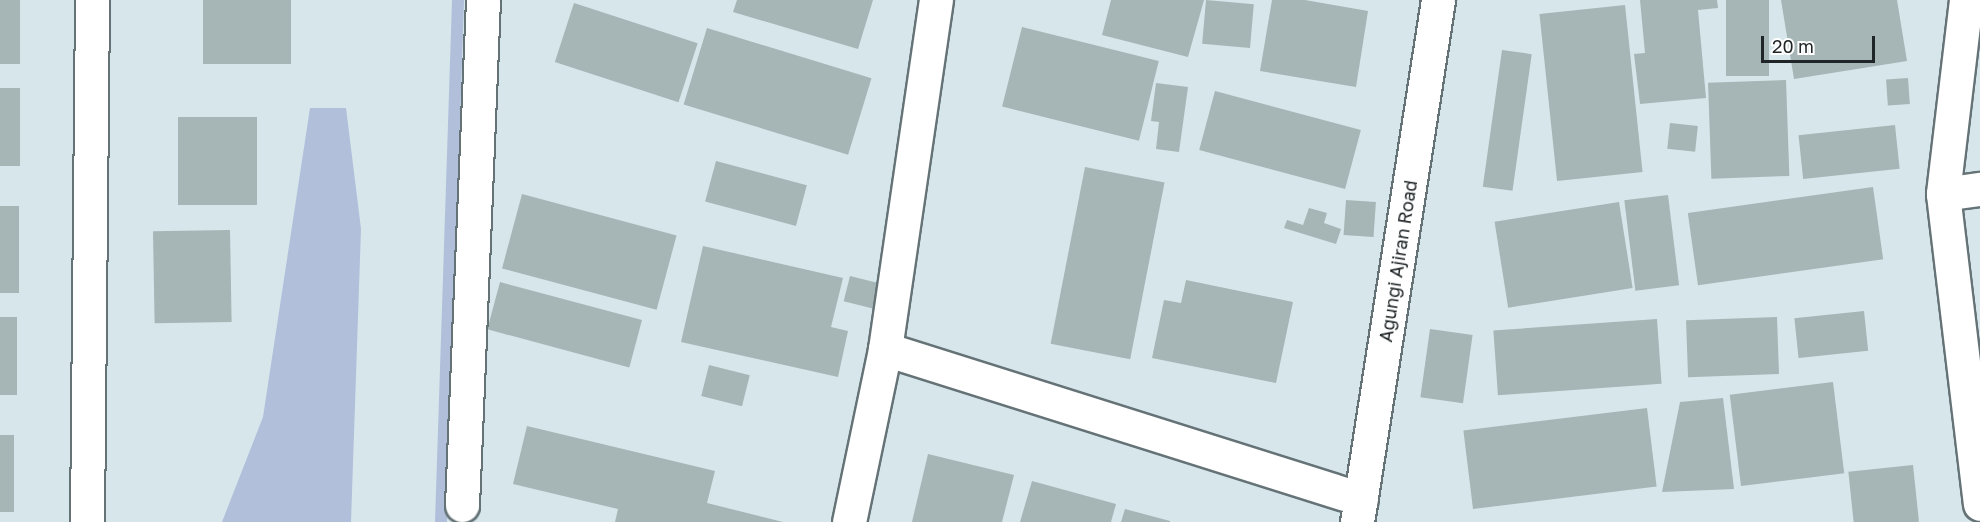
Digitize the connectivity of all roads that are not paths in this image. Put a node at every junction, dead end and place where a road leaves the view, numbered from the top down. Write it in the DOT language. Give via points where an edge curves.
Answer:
graph roads {
  1 [pos="92,0"];
  2 [pos="483,0"];
  3 [pos="936,0"];
  4 [pos="1438,0"];
  5 [pos="1966,0"];
  6 [pos="1980,189"];
  7 [pos="1943,194"];
  8 [pos="885,350"];
  9 [pos="1980,504"];
  10 [pos="462,505"];
  11 [pos="1359,510"];
  12 [pos="87,522"];
  13 [pos="849,522"];
  1 -- 12 [label="street"];
  2 -- 10 [label="street"];
  3 -- 8 [label="street"];
  4 -- 11 [label="street, Agungi Ajiran Road"];
  5 -- 7 [label="street"];
  6 -- 7 [label="street"];
  7 -- 9 [label="street"];
  8 -- 11 [label="street"];
  8 -- 13 [label="street"];
}
